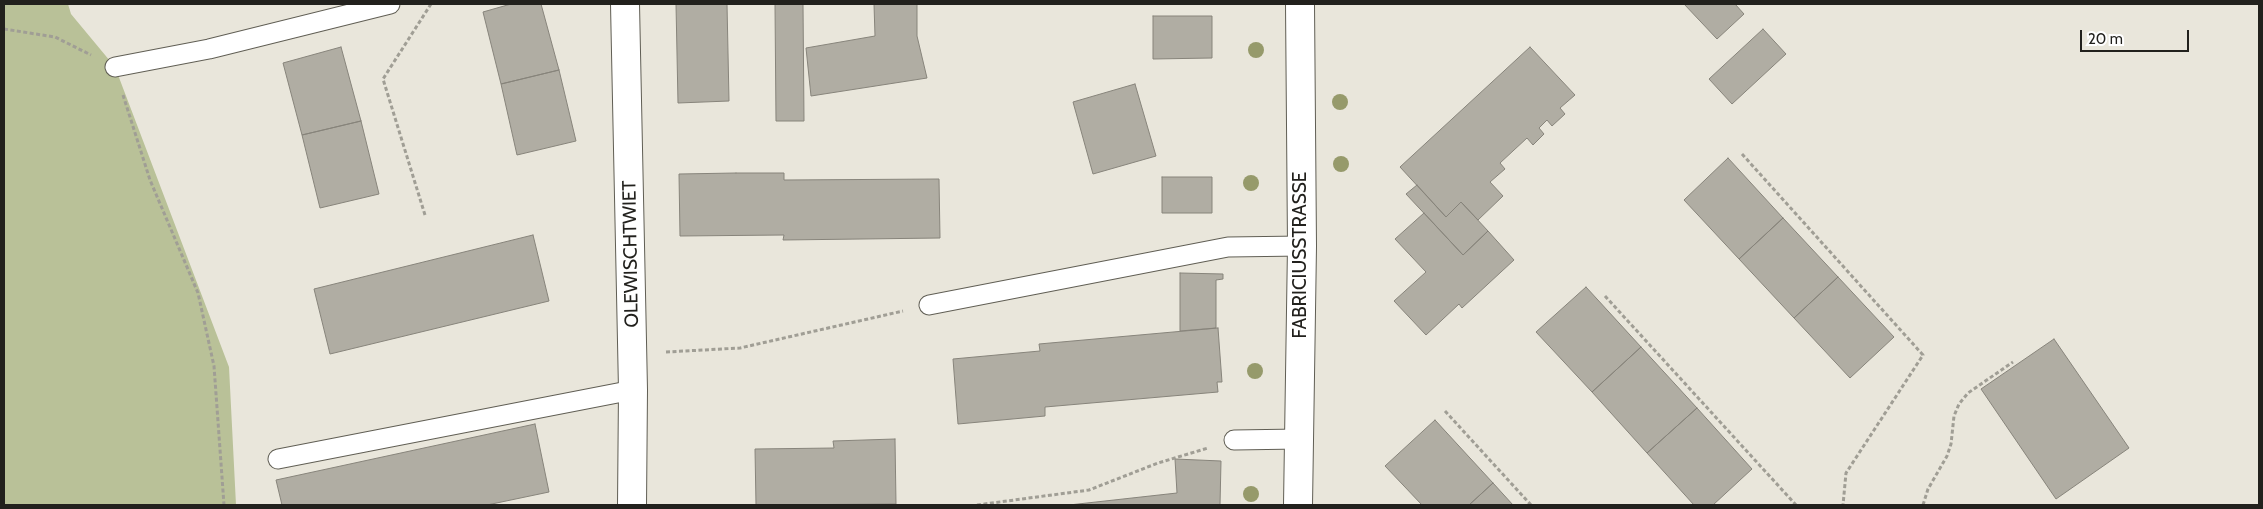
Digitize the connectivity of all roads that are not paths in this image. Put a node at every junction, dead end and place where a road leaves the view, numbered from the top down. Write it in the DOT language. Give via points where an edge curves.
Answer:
graph roads {
  1 [pos="390,4"];
  2 [pos="625,4"];
  3 [pos="1300,4"];
  4 [pos="115,67"];
  5 [pos="1302,246"];
  6 [pos="929,305"];
  7 [pos="633,390"];
  8 [pos="1299,439"];
  9 [pos="1234,440"];
  10 [pos="278,459"];
  11 [pos="632,505"];
  12 [pos="1298,505"];
  1 -- 4 [label="lane" via="209,49"];
  2 -- 7 [label="street, OLEWISCHTWIET"];
  3 -- 5 [label="street, FABRICIUSSTRASSE"];
  5 -- 6 [label="lane" via="1228,247"];
  5 -- 8 [label="street, FABRICIUSSTRASSE"];
  7 -- 10 [label="lane"];
  7 -- 11 [label="street, OLEWISCHTWIET"];
  8 -- 9 [label="lane"];
  8 -- 12 [label="street, FABRICIUSSTRASSE"];
}
